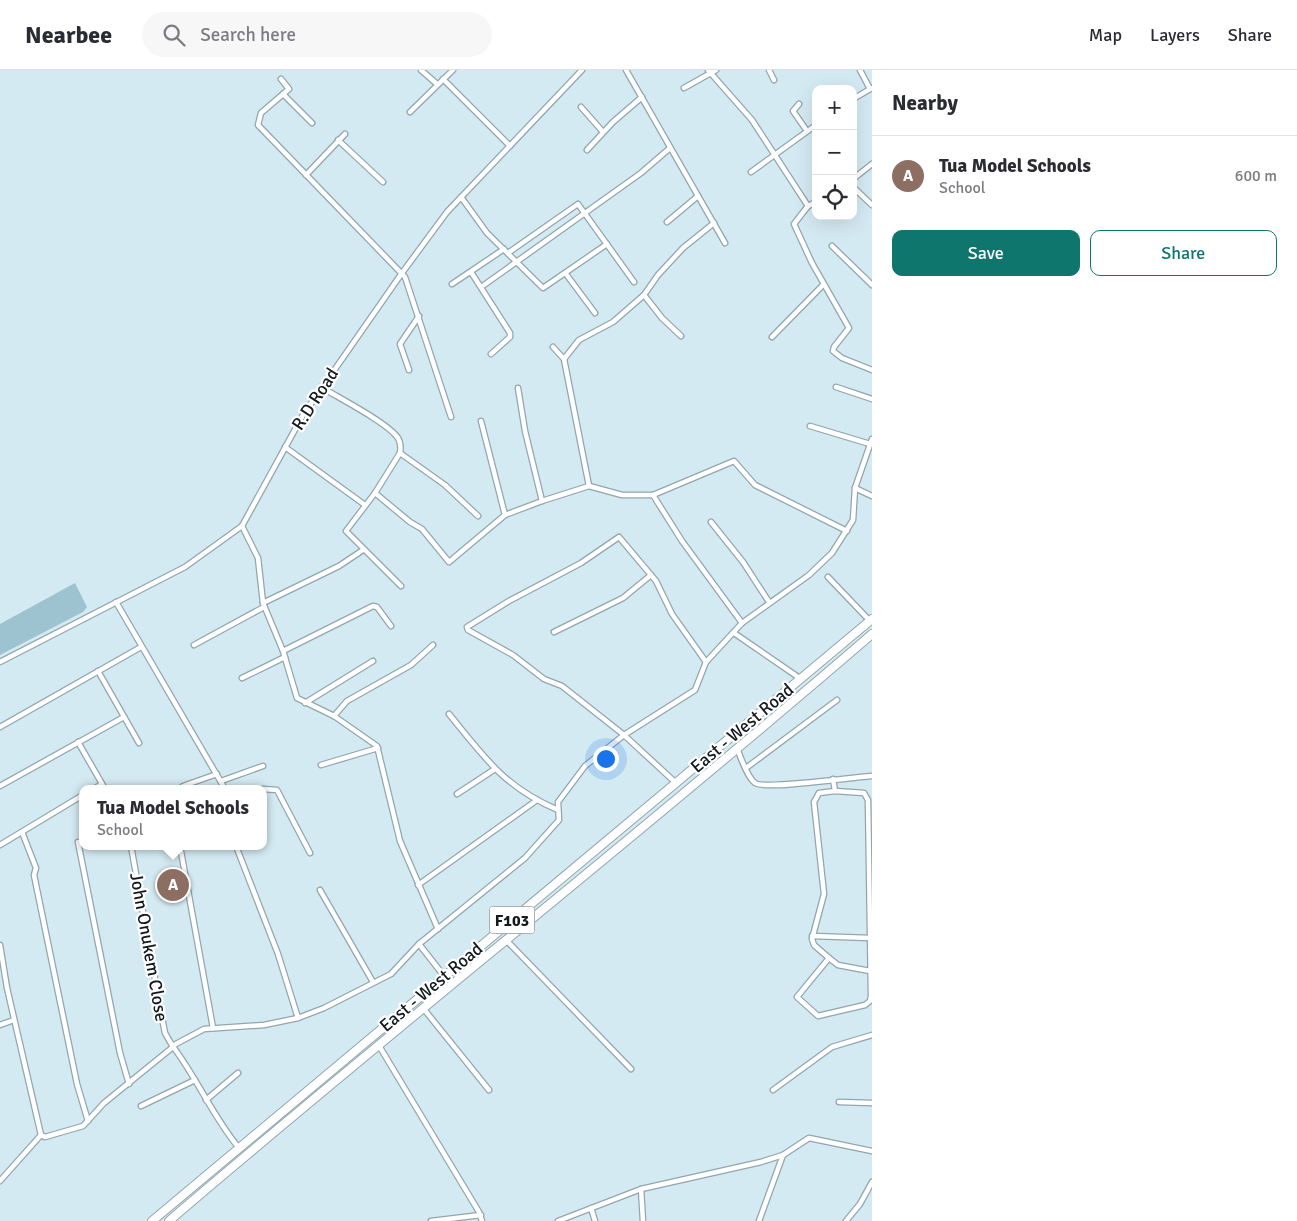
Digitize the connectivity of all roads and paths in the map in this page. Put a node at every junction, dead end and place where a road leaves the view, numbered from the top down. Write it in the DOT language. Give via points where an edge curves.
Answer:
graph roads {
  1 [pos="421,70"];
  2 [pos="453,70"];
  3 [pos="582,70"];
  4 [pos="626,70"];
  5 [pos="716,70"];
  6 [pos="769,70"];
  7 [pos="860,70"];
  8 [pos="709,72"];
  9 [pos="281,79"];
  10 [pos="443,79"];
  11 [pos="774,80"];
  12 [pos="437,84"];
  13 [pos="684,88"];
  14 [pos="871,89"];
  15 [pos="283,94"];
  16 [pos="642,97"];
  17 [pos="857,98"];
  18 [pos="799,104"];
  19 [pos="581,107"];
  20 [pos="410,112"];
  21 [pos="312,124"];
  22 [pos="812,128"];
  23 [pos="807,131"];
  24 [pos="603,132"];
  25 [pos="346,134"];
  26 [pos="338,140"];
  27 [pos="510,146"];
  28 [pos="670,148"];
  29 [pos="587,150"];
  30 [pos="774,154"];
  31 [pos="872,164"];
  32 [pos="751,172"];
  33 [pos="306,175"];
  34 [pos="857,176"];
  35 [pos="383,182"];
  36 [pos="857,191"];
  37 [pos="461,196"];
  38 [pos="698,196"];
  39 [pos="812,204"];
  40 [pos="872,205"];
  41 [pos="808,206"];
  42 [pos="667,222"];
  43 [pos="714,223"];
  44 [pos="725,243"];
  45 [pos="607,244"];
  46 [pos="832,246"];
  47 [pos="504,250"];
  48 [pos="508,254"];
  49 [pos="472,272"];
  50 [pos="402,273"];
  51 [pos="566,274"];
  52 [pos="634,282"];
  53 [pos="452,284"];
  54 [pos="484,285"];
  55 [pos="823,285"];
  56 [pos="872,286"];
  57 [pos="644,295"];
  58 [pos="595,313"];
  59 [pos="419,316"];
  60 [pos="681,336"];
  61 [pos="772,337"];
  62 [pos="552,347"];
  63 [pos="491,354"];
  64 [pos="564,359"];
  65 [pos="409,370"];
  66 [pos="872,370"];
  67 [pos="321,387"];
  68 [pos="836,387"];
  69 [pos="518,388"];
  70 [pos="872,399"];
  71 [pos="452,417"];
  72 [pos="481,421"];
  73 [pos="810,426"];
  74 [pos="871,442"];
  75 [pos="285,447"];
  76 [pos="400,453"];
  77 [pos="590,486"];
  78 [pos="855,488"];
  79 [pos="375,493"];
  80 [pos="653,495"];
  81 [pos="872,496"];
  82 [pos="542,501"];
  83 [pos="365,505"];
  84 [pos="505,515"];
  85 [pos="478,516"];
  86 [pos="711,522"];
  87 [pos="242,526"];
  88 [pos="847,531"];
  89 [pos="363,550"];
  90 [pos="651,575"];
  91 [pos="828,577"];
  92 [pos="401,586"];
  93 [pos="116,602"];
  94 [pos="769,602"];
  95 [pos="264,605"];
  96 [pos="871,620"];
  97 [pos="742,623"];
  98 [pos="391,626"];
  99 [pos="554,632"];
  100 [pos="734,633"];
  101 [pos="872,634"];
  102 [pos="194,645"];
  103 [pos="433,645"];
  104 [pos="141,647"];
  105 [pos="283,651"];
  106 [pos="285,656"];
  107 [pos="373,661"];
  108 [pos="0,662"];
  109 [pos="706,662"];
  110 [pos="98,672"];
  111 [pos="242,678"];
  112 [pos="801,679"];
  113 [pos="837,700"];
  114 [pos="305,703"];
  115 [pos="449,714"];
  116 [pos="334,716"];
  117 [pos="124,717"];
  118 [pos="0,727"];
  119 [pos="624,735"];
  120 [pos="78,742"];
  121 [pos="139,743"];
  122 [pos="736,747"];
  123 [pos="378,748"];
  124 [pos="263,766"];
  125 [pos="321,766"];
  126 [pos="746,768"];
  127 [pos="495,769"];
  128 [pos="216,774"];
  129 [pos="872,776"];
  130 [pos="833,779"];
  131 [pos="221,781"];
  132 [pos="676,783"];
  133 [pos="102,784"];
  134 [pos="186,785"];
  135 [pos="223,785"];
  136 [pos="0,786"];
  137 [pos="267,789"];
  138 [pos="835,791"];
  139 [pos="457,794"];
  140 [pos="79,797"];
  141 [pos="537,800"];
  142 [pos="558,810"];
  143 [pos="22,832"];
  144 [pos="78,842"];
  145 [pos="601,844"];
  146 [pos="0,845"];
  147 [pos="79,847"];
  148 [pos="80,850"];
  149 [pos="132,850"];
  150 [pos="181,850"];
  151 [pos="238,850"];
  152 [pos="310,853"];
  153 [pos="609,853"];
  154 [pos="418,885"];
  155 [pos="320,890"];
  156 [pos="438,929"];
  157 [pos="812,936"];
  158 [pos="870,938"];
  159 [pos="506,940"];
  160 [pos="419,944"];
  161 [pos="0,945"];
  162 [pos="829,958"];
  163 [pos="870,971"];
  164 [pos="444,976"];
  165 [pos="373,982"];
  166 [pos="423,1008"];
  167 [pos="298,1018"];
  168 [pos="14,1020"];
  169 [pos="0,1025"];
  170 [pos="213,1028"];
  171 [pos="872,1035"];
  172 [pos="378,1044"];
  173 [pos="173,1047"];
  174 [pos="631,1069"];
  175 [pos="238,1073"];
  176 [pos="195,1080"];
  177 [pos="129,1084"];
  178 [pos="489,1090"];
  179 [pos="774,1090"];
  180 [pos="206,1100"];
  181 [pos="839,1102"];
  182 [pos="872,1103"];
  183 [pos="140,1106"];
  184 [pos="88,1121"];
  185 [pos="41,1135"];
  186 [pos="239,1148"];
  187 [pos="872,1151"];
  188 [pos="783,1155"];
  189 [pos="0,1181"];
  190 [pos="872,1184"];
  191 [pos="641,1189"];
  192 [pos="591,1208"];
  193 [pos="482,1218"];
  194 [pos="173,1220"];
  195 [pos="152,1221"];
  196 [pos="431,1221"];
  197 [pos="435,1221"];
  198 [pos="558,1221"];
  199 [pos="595,1221"];
  200 [pos="643,1221"];
  201 [pos="758,1221"];
  202 [pos="846,1221"];
  1 -- 12 [label="street"];
  2 -- 10 [label="street"];
  3 -- 27 [label="street, R.D Road"];
  4 -- 16 [label="street"];
  5 -- 8 [label="street"];
  6 -- 11 [label="street"];
  7 -- 14 [label="street"];
  8 -- 13 [label="street"];
  8 -- 30 [label="street" via="752,120"];
  9 -- 15 [label="street" via="289,89"];
  10 -- 12 [label="street"];
  10 -- 27 [label="street"];
  12 -- 20 [label="street"];
  14 -- 17 [label="street"];
  15 -- 21 [label="street"];
  15 -- 33 [label="street" via="261,113 258,125"];
  16 -- 24 [label="street"];
  16 -- 28 [label="street"];
  18 -- 23 [label="street" via="793,110"];
  19 -- 24 [label="street"];
  22 -- 23 [label="street"];
  23 -- 30 [label="street"];
  24 -- 29 [label="street"];
  25 -- 26 [label="street"];
  26 -- 33 [label="street"];
  26 -- 35 [label="street"];
  27 -- 37 [label="street, R.D Road"];
  28 -- 38 [label="street"];
  28 -- 54 [label="street" via="641,173"];
  30 -- 32 [label="street"];
  30 -- 41 [label="street"];
  31 -- 34 [label="street"];
  33 -- 50 [label="street"];
  36 -- 40 [label="street"];
  37 -- 47 [label="street" via="487,233"];
  37 -- 50 [label="street, R.D Road"];
  38 -- 42 [label="street"];
  38 -- 43 [label="street"];
  39 -- 41 [label="street"];
  41 -- 55 [label="street" via="794,224"];
  43 -- 44 [label="street"];
  43 -- 57 [label="street" via="683,248"];
  45 -- 48 [label="street" via="577,204"];
  45 -- 51 [label="street"];
  45 -- 52 [label="street"];
  46 -- 56 [label="street"];
  47 -- 48 [label="street"];
  47 -- 49 [label="street"];
  48 -- 51 [label="street" via="543,288"];
  49 -- 53 [label="street"];
  49 -- 63 [label="street" via="510,332 510,337"];
  50 -- 59 [label="street"];
  50 -- 67 [label="street, R.D Road"];
  51 -- 58 [label="street"];
  55 -- 61 [label="street"];
  55 -- 66 [label="street" via="849,328 833,351"];
  57 -- 60 [label="street"];
  57 -- 64 [label="street" via="613,322 579,340"];
  59 -- 65 [label="street" via="400,344"];
  59 -- 71 [label="street"];
  62 -- 64 [label="street"];
  64 -- 77 [label="street"];
  67 -- 75 [label="street, R.D Road"];
  67 -- 76 [label="street" via="387,428 399,440"];
  68 -- 70 [label="street"];
  69 -- 82 [label="street"];
  72 -- 84 [label="street"];
  73 -- 74 [label="street"];
  74 -- 78 [label="street"];
  75 -- 83 [label="street"];
  75 -- 87 [label="street, R.D Road"];
  76 -- 79 [label="street"];
  76 -- 85 [label="street" via="445,484"];
  77 -- 80 [label="street" via="622,495"];
  77 -- 82 [label="street"];
  78 -- 81 [label="street"];
  78 -- 88 [label="street" via="854,516"];
  79 -- 83 [label="street"];
  79 -- 84 [label="street" via="422,529 448,562"];
  80 -- 88 [label="street" via="735,462 755,486"];
  80 -- 97 [label="street"];
  82 -- 84 [label="street"];
  83 -- 89 [label="street" via="346,531"];
  86 -- 94 [label="street"];
  87 -- 93 [label="street, R.D Road" via="185,567"];
  87 -- 95 [label="street" via="260,564"];
  88 -- 94 [label="street" via="820,566"];
  89 -- 92 [label="street"];
  89 -- 95 [label="street"];
  90 -- 99 [label="street" via="623,598"];
  90 -- 109 [label="street" via="663,591 672,614"];
  90 -- 119 [label="street" via="619,537 581,563 467,627 513,654 544,679 562,686"];
  91 -- 96 [label="street"];
  93 -- 104 [label="street"];
  93 -- 108 [label="street, R.D Road"];
  94 -- 97 [label="street"];
  95 -- 102 [label="street"];
  95 -- 105 [label="street"];
  96 -- 112 [label="main road, East - West Road / F103"];
  97 -- 100 [label="street"];
  98 -- 105 [label="street" via="375,606"];
  100 -- 109 [label="street"];
  100 -- 112 [label="street"];
  101 -- 122 [label="main road, East - West Road / F103"];
  103 -- 116 [label="street" via="411,665 348,701"];
  104 -- 110 [label="street"];
  104 -- 128 [label="street"];
  105 -- 106 [label="street"];
  106 -- 111 [label="street"];
  106 -- 114 [label="street" via="295,694 299,701"];
  107 -- 114 [label="street"];
  109 -- 119 [label="street" via="695,690"];
  110 -- 117 [label="street"];
  110 -- 118 [label="street"];
  112 -- 132 [label="main road, East - West Road / F103"];
  113 -- 126 [label="street"];
  114 -- 116 [label="street"];
  115 -- 127 [label="street"];
  116 -- 123 [label="street"];
  117 -- 120 [label="street"];
  117 -- 121 [label="street"];
  119 -- 132 [label="street"];
  119 -- 142 [label="street" via="582,769 558,802"];
  120 -- 133 [label="street"];
  120 -- 136 [label="street"];
  122 -- 126 [label="street"];
  122 -- 153 [label="main road, East - West Road / F103"];
  123 -- 125 [label="street"];
  123 -- 154 [label="street" via="396,828"];
  124 -- 131 [label="street"];
  126 -- 130 [label="street" via="758,784 781,785"];
  127 -- 139 [label="street"];
  127 -- 141 [label="street"];
  128 -- 131 [label="street"];
  128 -- 134 [label="street"];
  129 -- 130 [label="street"];
  130 -- 138 [label="street"];
  131 -- 135 [label="street"];
  132 -- 145 [label="main road, East - West Road / F103"];
  137 -- 152 [label="street" via="277,790"];
  138 -- 157 [label="street" via="819,793 814,802 824,894"];
  138 -- 158 [label="street" via="864,793 868,800"];
  140 -- 143 [label="street"];
  141 -- 142 [label="street"];
  141 -- 154 [label="street"];
  142 -- 156 [label="street" via="558,820 525,858"];
  143 -- 146 [label="street"];
  143 -- 184 [label="street" via="36,868 34,876 76,1084"];
  144 -- 147 [label="street"];
  145 -- 153 [label="main road"];
  145 -- 164 [label="main road, East - West Road / F103"];
  148 -- 177 [label="street"];
  149 -- 173 [label="street, John Onukem Close" via="165,1033"];
  150 -- 170 [label="street"];
  151 -- 167 [label="street" via="278,954"];
  153 -- 159 [label="main road, East - West Road / F103"];
  154 -- 156 [label="street"];
  155 -- 165 [label="street"];
  156 -- 160 [label="street"];
  157 -- 158 [label="street"];
  157 -- 162 [label="street" via="814,945"];
  158 -- 163 [label="street"];
  159 -- 166 [label="main road, East - West Road / F103"];
  159 -- 174 [label="street"];
  160 -- 164 [label="street"];
  160 -- 165 [label="street" via="394,972"];
  161 -- 168 [label="street"];
  162 -- 163 [label="street" via="838,965"];
  162 -- 163 [label="street" via="797,997 818,1016 866,1005 870,1001"];
  164 -- 186 [label="main road, East - West Road / F103"];
  165 -- 167 [label="street" via="340,1001"];
  166 -- 172 [label="main road, East - West Road / F103"];
  166 -- 178 [label="street"];
  167 -- 170 [label="street" via="264,1025"];
  168 -- 169 [label="street"];
  168 -- 185 [label="street"];
  170 -- 173 [label="street" via="194,1033"];
  171 -- 179 [label="street" via="832,1047"];
  172 -- 193 [label="street"];
  172 -- 194 [label="main road, East - West Road / F103"];
  173 -- 176 [label="street, John Onukem Close"];
  173 -- 177 [label="street"];
  175 -- 180 [label="street"];
  176 -- 180 [label="street, John Onukem Close"];
  176 -- 183 [label="street"];
  177 -- 184 [label="street" via="104,1103"];
  180 -- 186 [label="street, John Onukem Close"];
  181 -- 182 [label="street"];
  184 -- 185 [label="street" via="70,1131 45,1137"];
  185 -- 189 [label="street"];
  186 -- 195 [label="main road, East - West Road / F103"];
  187 -- 188 [label="street" via="809,1138"];
  188 -- 191 [label="street"];
  188 -- 201 [label="street"];
  190 -- 202 [label="street"];
  191 -- 192 [label="street"];
  191 -- 200 [label="street"];
  192 -- 198 [label="street"];
  192 -- 199 [label="street"];
  193 -- 197 [label="street"];
  196 -- 197 [label="street"];
}
